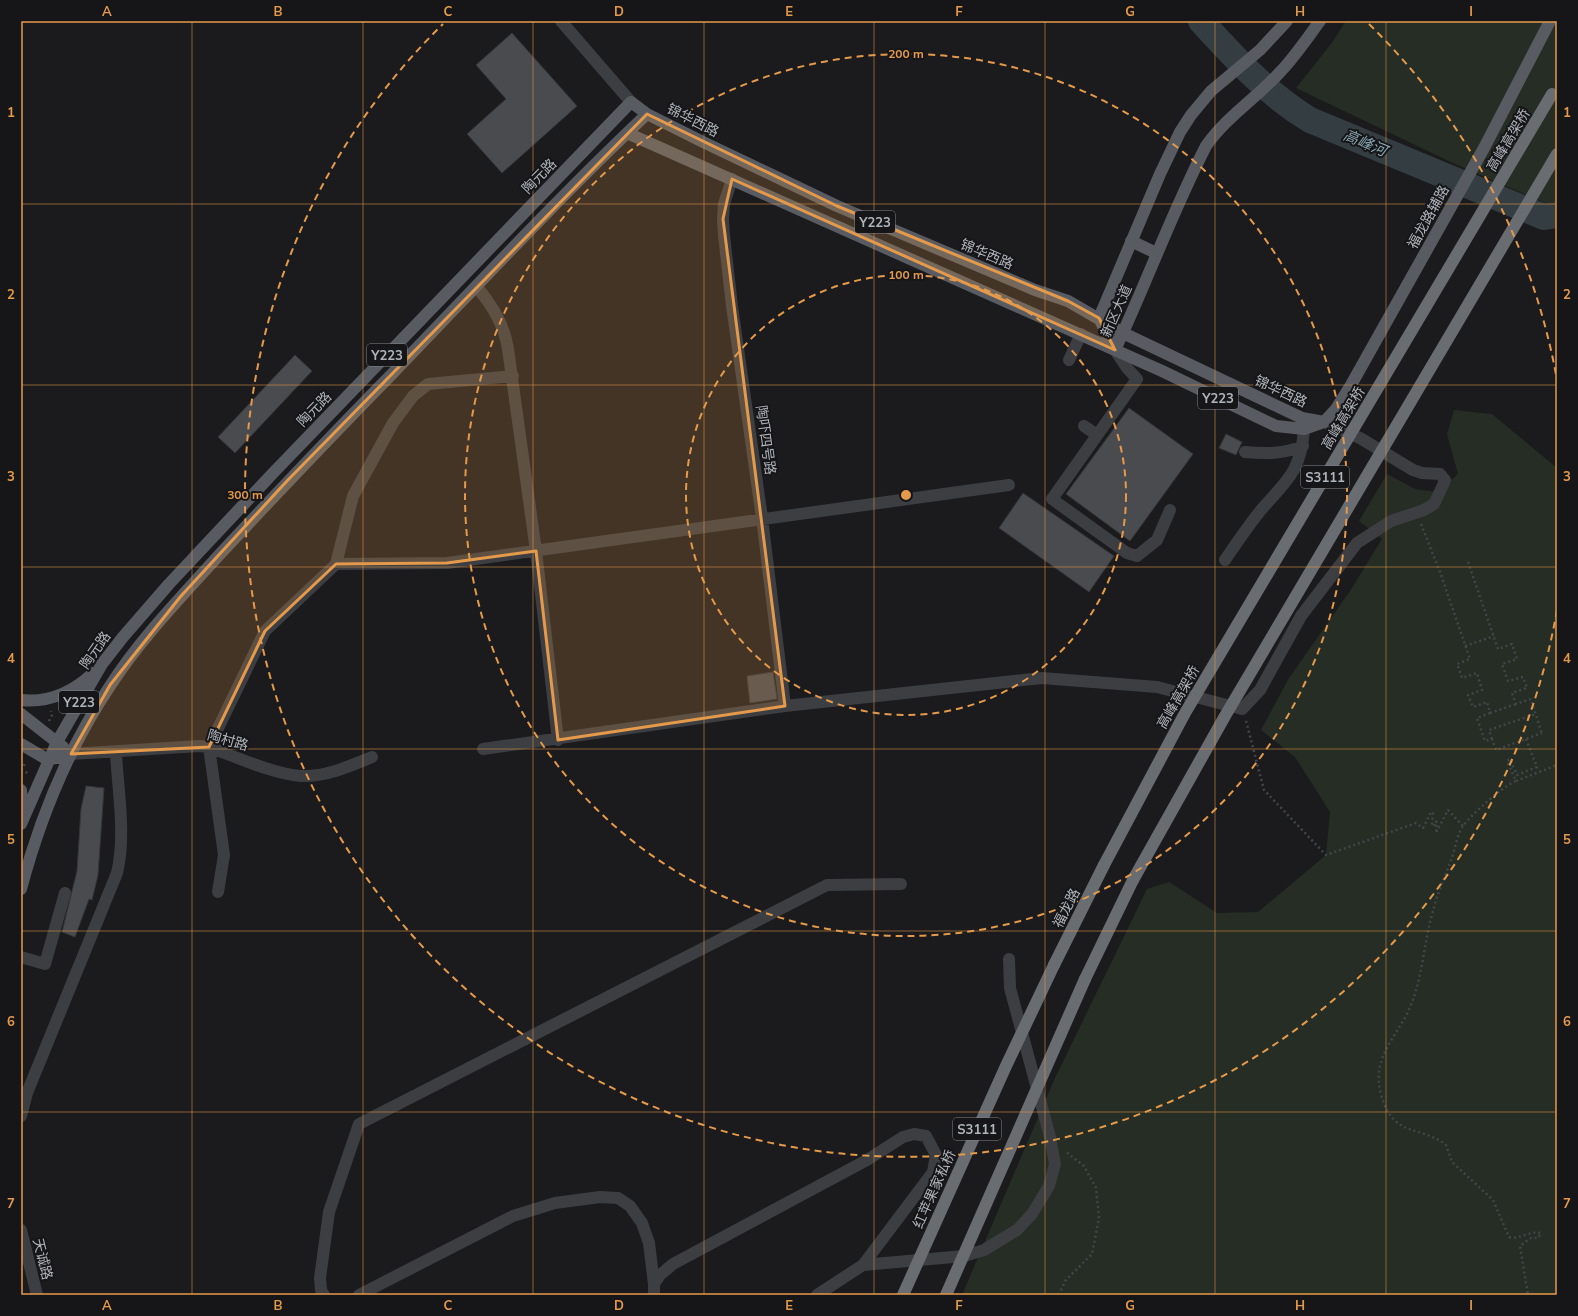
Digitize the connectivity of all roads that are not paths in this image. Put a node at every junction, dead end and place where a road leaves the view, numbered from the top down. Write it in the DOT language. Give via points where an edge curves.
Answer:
graph roads {
  1 [pos="561,21"];
  2 [pos="1287,21"];
  3 [pos="1320,21"];
  4 [pos="1550,21"];
  5 [pos="1555,90"];
  6 [pos="631,102"];
  7 [pos="647,114"];
  8 [pos="627,133"];
  9 [pos="1557,154"];
  10 [pos="732,180"];
  11 [pos="1130,241"];
  12 [pos="1156,253"];
  13 [pos="477,287"];
  14 [pos="1100,318"];
  15 [pos="1123,333"];
  16 [pos="1080,334"];
  17 [pos="1115,350"];
  18 [pos="1069,360"];
  19 [pos="513,376"];
  20 [pos="1324,422"];
  21 [pos="1084,426"];
  22 [pos="1304,429"];
  23 [pos="1097,435"];
  24 [pos="1303,446"];
  25 [pos="1245,452"];
  26 [pos="1009,485"];
  27 [pos="1170,510"];
  28 [pos="762,518"];
  29 [pos="536,551"];
  30 [pos="1224,560"];
  31 [pos="336,564"];
  32 [pos="102,664"];
  33 [pos="21,700"];
  34 [pos="785,706"];
  35 [pos="21,714"];
  36 [pos="558,740"];
  37 [pos="57,742"];
  38 [pos="21,744"];
  39 [pos="209,748"];
  40 [pos="483,749"];
  41 [pos="116,753"];
  42 [pos="71,754"];
  43 [pos="372,757"];
  44 [pos="48,760"];
  45 [pos="21,790"];
  46 [pos="22,820"];
  47 [pos="1104,865"];
  48 [pos="901,884"];
  49 [pos="21,889"];
  50 [pos="218,892"];
  51 [pos="65,894"];
  52 [pos="21,957"];
  53 [pos="1009,959"];
  54 [pos="1054,965"];
  55 [pos="21,1116"];
  56 [pos="21,1230"];
  57 [pos="863,1265"];
  58 [pos="654,1289"];
  59 [pos="37,1295"];
  60 [pos="324,1295"];
  61 [pos="358,1295"];
  62 [pos="817,1295"];
  63 [pos="903,1295"];
  64 [pos="946,1295"];
  1 -- 6 [label="street"];
  2 -- 11 [label="main road, 新区大道" via="1260,50 1204,98 1180,132"];
  3 -- 12 [label="main road, 新区大道" via="1282,70 1217,130 1206,146"];
  4 -- 20 [label="main road, 福龙路辅路" via="1484,148 1351,385"];
  5 -- 47 [label="highway, 高峰高架桥 / S3111, bridge" via="1185,713"];
  6 -- 7 [label="main road, 锦华西路 / Y223"];
  6 -- 8 [label="main road"];
  6 -- 32 [label="main road, 陶元路 / Y223" via="275,471 151,604"];
  7 -- 8 [label="main road, Y223"];
  7 -- 14 [label="main road, 锦华西路 / Y223" via="837,206 1035,290 1068,301"];
  8 -- 10 [label="main road, 锦华西路 / Y223"];
  8 -- 13 [label="main road, Y223"];
  9 -- 64 [label="highway, S3111, bridge" via="1229,710 1133,880 1085,978"];
  10 -- 16 [label="main road, 锦华西路 / Y223"];
  10 -- 28 [label="street, 陶吓四号路" via="726,197 723,219 732,306"];
  11 -- 12 [label="main road"];
  11 -- 14 [label="main road, 新区大道"];
  12 -- 15 [label="main road, 新区大道"];
  13 -- 19 [label="street" via="503,325"];
  13 -- 42 [label="main road, Y223" via="283,486 182,596 110,685"];
  14 -- 15 [label="main road, 锦华西路 / Y223"];
  14 -- 17 [label="main road, 新区大道"];
  15 -- 17 [label="main road, 新区大道"];
  15 -- 20 [label="main road, 锦华西路 / Y223" via="1302,418"];
  16 -- 17 [label="main road, 锦华西路 / Y223"];
  16 -- 18 [label="street"];
  17 -- 22 [label="main road, 锦华西路 / Y223" via="1276,426"];
  17 -- 23 [label="street" via="1137,379"];
  19 -- 29 [label="street"];
  19 -- 31 [label="street" via="428,384 413,396 393,423 353,496"];
  20 -- 22 [label="main road, 锦华西路 / Y223"];
  20 -- 34 [label="street" via="1388,453 1413,470 1440,474 1445,480 1434,504 1391,521 1357,543 1301,616 1260,690 1242,709 1158,687 1042,678"];
  21 -- 23 [label="street"];
  22 -- 24 [label="street"];
  23 -- 27 [label="street" via="1052,499 1127,553 1137,556 1157,540"];
  24 -- 25 [label="street" via="1288,452"];
  24 -- 30 [label="street" via="1289,478"];
  26 -- 28 [label="street"];
  28 -- 29 [label="street"];
  28 -- 34 [label="street, 陶吓四号路"];
  29 -- 31 [label="street" via="447,564"];
  29 -- 36 [label="street"];
  31 -- 39 [label="street" via="265,631"];
  32 -- 33 [label="main road" via="84,682 68,692 49,700"];
  32 -- 37 [label="main road, 陶元路 / Y223"];
  34 -- 36 [label="street"];
  35 -- 37 [label="main road"];
  36 -- 40 [label="street"];
  37 -- 42 [label="main road"];
  37 -- 44 [label="main road, 陶元路 / Y223"];
  38 -- 44 [label="main road"];
  39 -- 41 [label="street, 陶村路" via="190,747"];
  39 -- 43 [label="street, 陶村路" via="301,776 341,769"];
  39 -- 50 [label="street" via="224,855"];
  41 -- 42 [label="street, 陶村路"];
  41 -- 55 [label="street" via="120,844 117,874"];
  42 -- 44 [label="main road"];
  42 -- 49 [label="main road" via="38,832"];
  44 -- 46 [label="main road, 陶元路"];
  45 -- 46 [label="main road"];
  47 -- 54 [label="highway, 福龙路 / S3111"];
  48 -- 60 [label="street" via="827,885 359,1124 329,1212 320,1278"];
  51 -- 52 [label="street" via="45,964"];
  53 -- 57 [label="street" via="1010,988 1055,1164 1049,1186 1032,1214 1010,1234 984,1250 964,1256"];
  54 -- 63 [label="highway, 红苹果家私桥 / S3111, bridge" via="999,1080"];
  56 -- 59 [label="street, 天诚路"];
  57 -- 58 [label="street" via="933,1172 936,1155 926,1136 914,1134 903,1137 868,1160 673,1264 660,1275"];
  57 -- 62 [label="street"];
  58 -- 61 [label="street" via="649,1243 642,1223 630,1206 618,1198 600,1197 555,1203 513,1216"];
}
